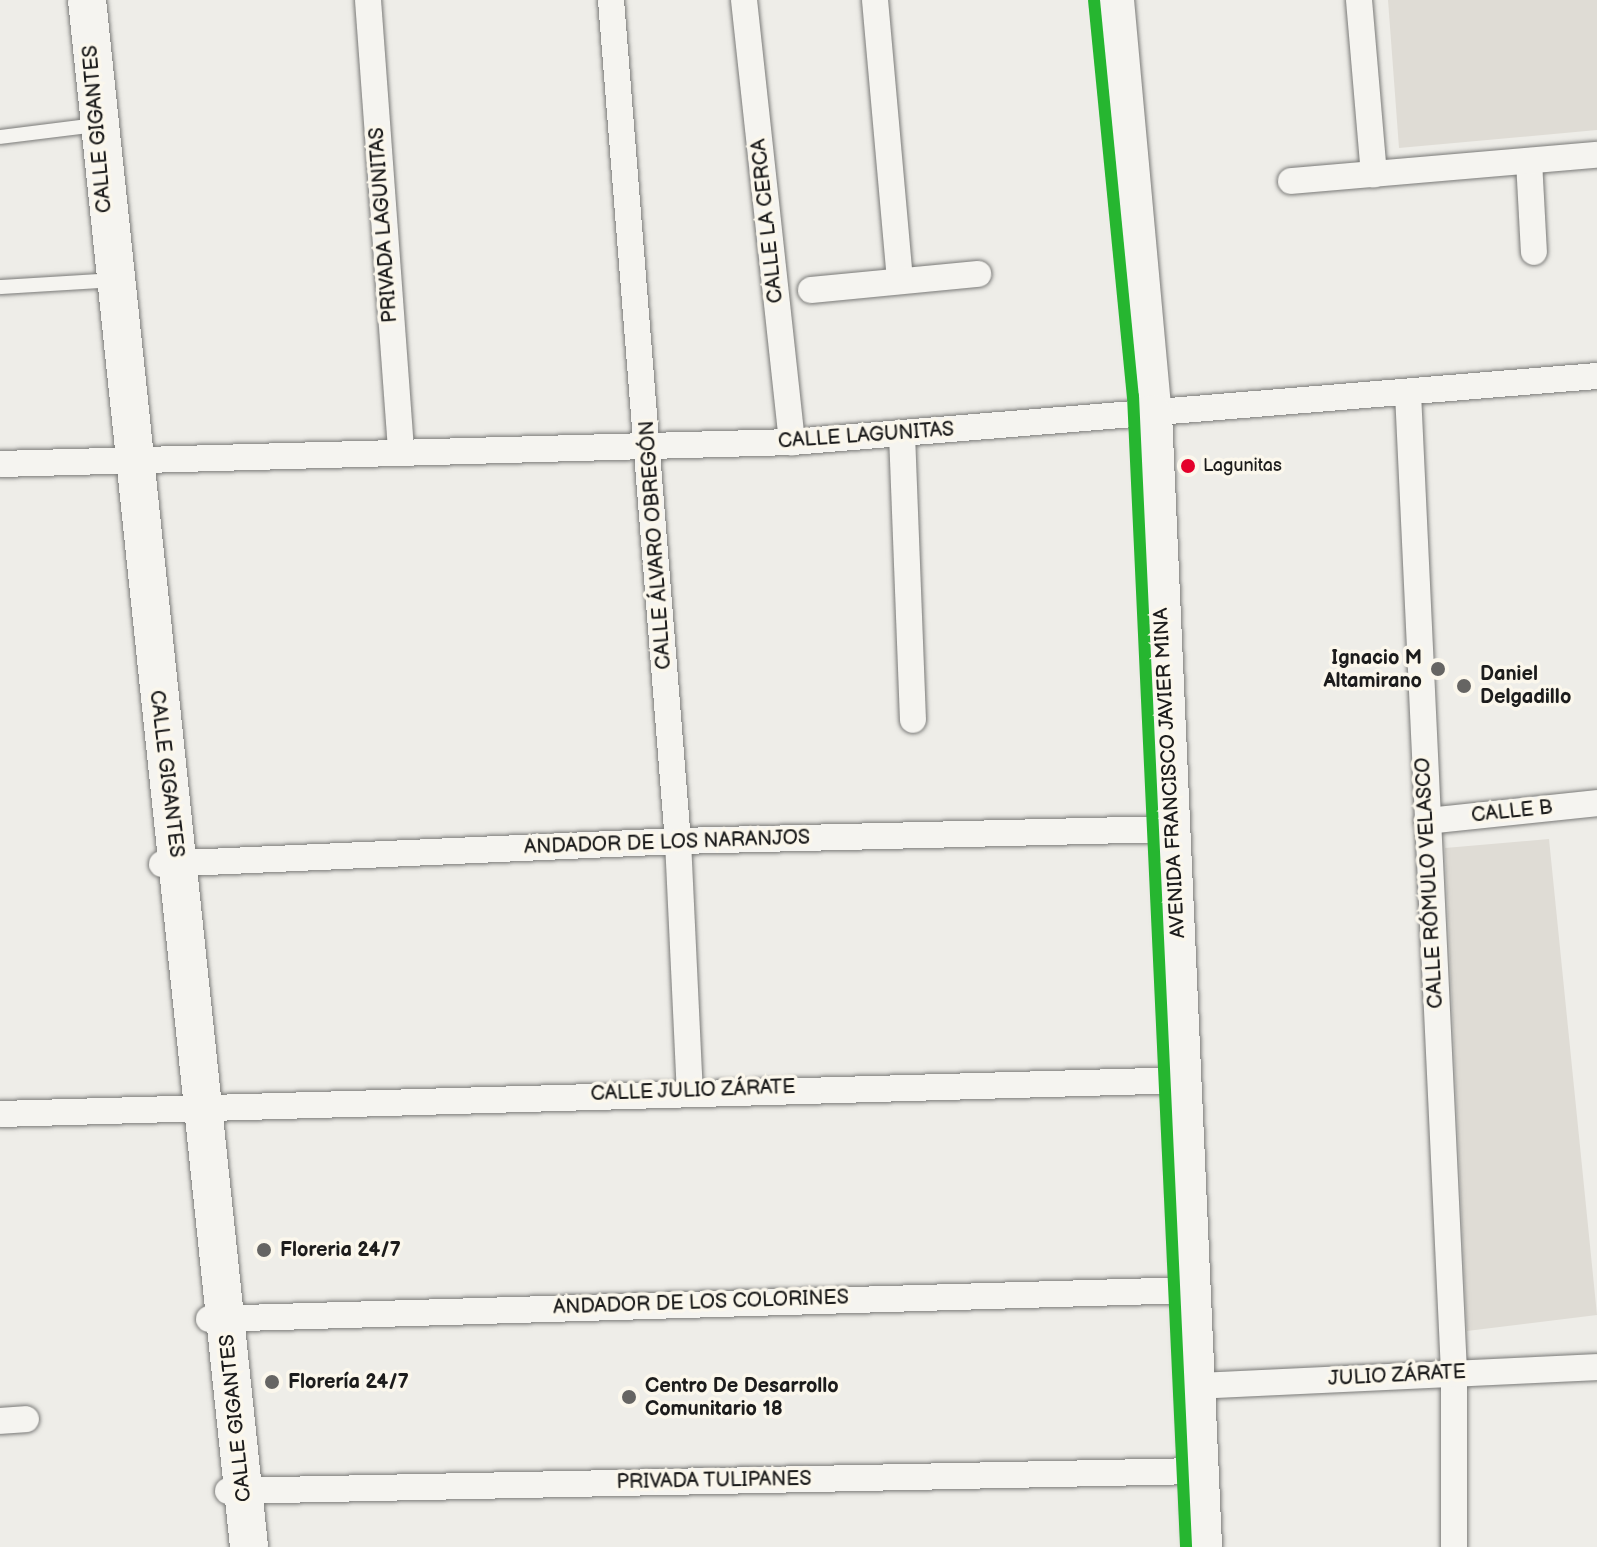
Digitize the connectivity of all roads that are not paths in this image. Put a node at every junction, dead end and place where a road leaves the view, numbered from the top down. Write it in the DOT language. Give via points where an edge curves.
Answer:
graph roads {
  1 [pos="87,0"];
  2 [pos="368,0"];
  3 [pos="611,0"];
  4 [pos="744,0"];
  5 [pos="875,0"];
  6 [pos="1115,0"];
  7 [pos="1359,0"];
  8 [pos="98,125"];
  9 [pos="0,137"];
  10 [pos="1597,155"];
  11 [pos="1529,161"];
  12 [pos="1374,174"];
  13 [pos="1291,181"];
  14 [pos="1534,252"];
  15 [pos="978,274"];
  16 [pos="113,280"];
  17 [pos="900,281"];
  18 [pos="0,287"];
  19 [pos="811,290"];
  20 [pos="1597,376"];
  21 [pos="1408,393"];
  22 [pos="1153,414"];
  23 [pos="902,434"];
  24 [pos="792,442"];
  25 [pos="648,443"];
  26 [pos="401,450"];
  27 [pos="132,458"];
  28 [pos="0,464"];
  29 [pos="913,720"];
  30 [pos="1597,803"];
  31 [pos="1427,821"];
  32 [pos="1174,829"];
  33 [pos="678,841"];
  34 [pos="168,863"];
  35 [pos="1184,1080"];
  36 [pos="690,1091"];
  37 [pos="203,1108"];
  38 [pos="0,1114"];
  39 [pos="1193,1290"];
  40 [pos="217,1317"];
  41 [pos="1597,1367"];
  42 [pos="1454,1373"];
  43 [pos="1196,1386"];
  44 [pos="1200,1471"];
  45 [pos="236,1490"];
  46 [pos="249,1547"];
  47 [pos="1203,1547"];
  48 [pos="1454,1547"];
  1 -- 8 [label="main road, CALLE GIGANTES"];
  2 -- 26 [label="street, PRIVADA LAGUNITAS"];
  3 -- 25 [label="street, CALLE ÁLVARO OBREGÓN"];
  4 -- 24 [label="street, CALLE LA CERCA"];
  5 -- 17 [label="street"];
  6 -- 22 [label="main road, AVENIDA FRANCISCO JAVIER MINA"];
  7 -- 12 [label="street"];
  8 -- 9 [label="lane"];
  8 -- 16 [label="main road, CALLE GIGANTES"];
  10 -- 11 [label="street"];
  11 -- 12 [label="street"];
  11 -- 14 [label="street"];
  12 -- 13 [label="street"];
  15 -- 17 [label="street"];
  16 -- 18 [label="lane"];
  16 -- 27 [label="main road, CALLE GIGANTES"];
  17 -- 19 [label="street"];
  20 -- 21 [label="street, CALLE LAGUNITAS"];
  21 -- 22 [label="street, CALLE LAGUNITAS"];
  21 -- 31 [label="street, CALLE RÓMULO VELASCO"];
  22 -- 23 [label="street, CALLE LAGUNITAS"];
  22 -- 32 [label="main road, AVENIDA FRANCISCO JAVIER MINA"];
  23 -- 24 [label="street, CALLE LAGUNITAS"];
  23 -- 29 [label="street"];
  24 -- 25 [label="street, CALLE LAGUNITAS"];
  25 -- 26 [label="street, CALLE LAGUNITAS"];
  25 -- 33 [label="street, CALLE ÁLVARO OBREGÓN"];
  26 -- 27 [label="street, CALLE LAGUNITAS"];
  27 -- 28 [label="street, CALLE LAGUNITAS"];
  27 -- 34 [label="main road, CALLE GIGANTES"];
  30 -- 31 [label="street, CALLE B"];
  31 -- 42 [label="street, CALLE RÓMULO VELASCO"];
  32 -- 33 [label="street, ANDADOR DE LOS NARANJOS"];
  32 -- 35 [label="main road, AVENIDA FRANCISCO JAVIER MINA"];
  33 -- 34 [label="street, ANDADOR DE LOS NARANJOS"];
  33 -- 36 [label="street, CALLE ÁLVARO OBREGÓN"];
  34 -- 37 [label="main road, CALLE GIGANTES"];
  35 -- 36 [label="street, CALLE JULIO ZÁRATE"];
  35 -- 39 [label="main road, AVENIDA FRANCISCO JAVIER MINA"];
  36 -- 37 [label="street, CALLE JULIO ZÁRATE"];
  37 -- 38 [label="street, CALLE JULIO ZÁRATE"];
  37 -- 40 [label="main road, CALLE GIGANTES"];
  39 -- 40 [label="street, ANDADOR DE LOS COLORINES"];
  39 -- 43 [label="main road, AVENIDA FRANCISCO JAVIER MINA"];
  40 -- 45 [label="main road, CALLE GIGANTES"];
  41 -- 42 [label="street, JULIO ZÁRATE"];
  42 -- 43 [label="street, JULIO ZÁRATE"];
  42 -- 48 [label="street, CALLE RÓMULO VELASCO"];
  43 -- 44 [label="main road, AVENIDA FRANCISCO JAVIER MINA"];
  44 -- 45 [label="street, PRIVADA TULIPANES"];
  44 -- 47 [label="main road, AVENIDA FRANCISCO JAVIER MINA"];
  45 -- 46 [label="main road, CALLE GIGANTES"];
}
